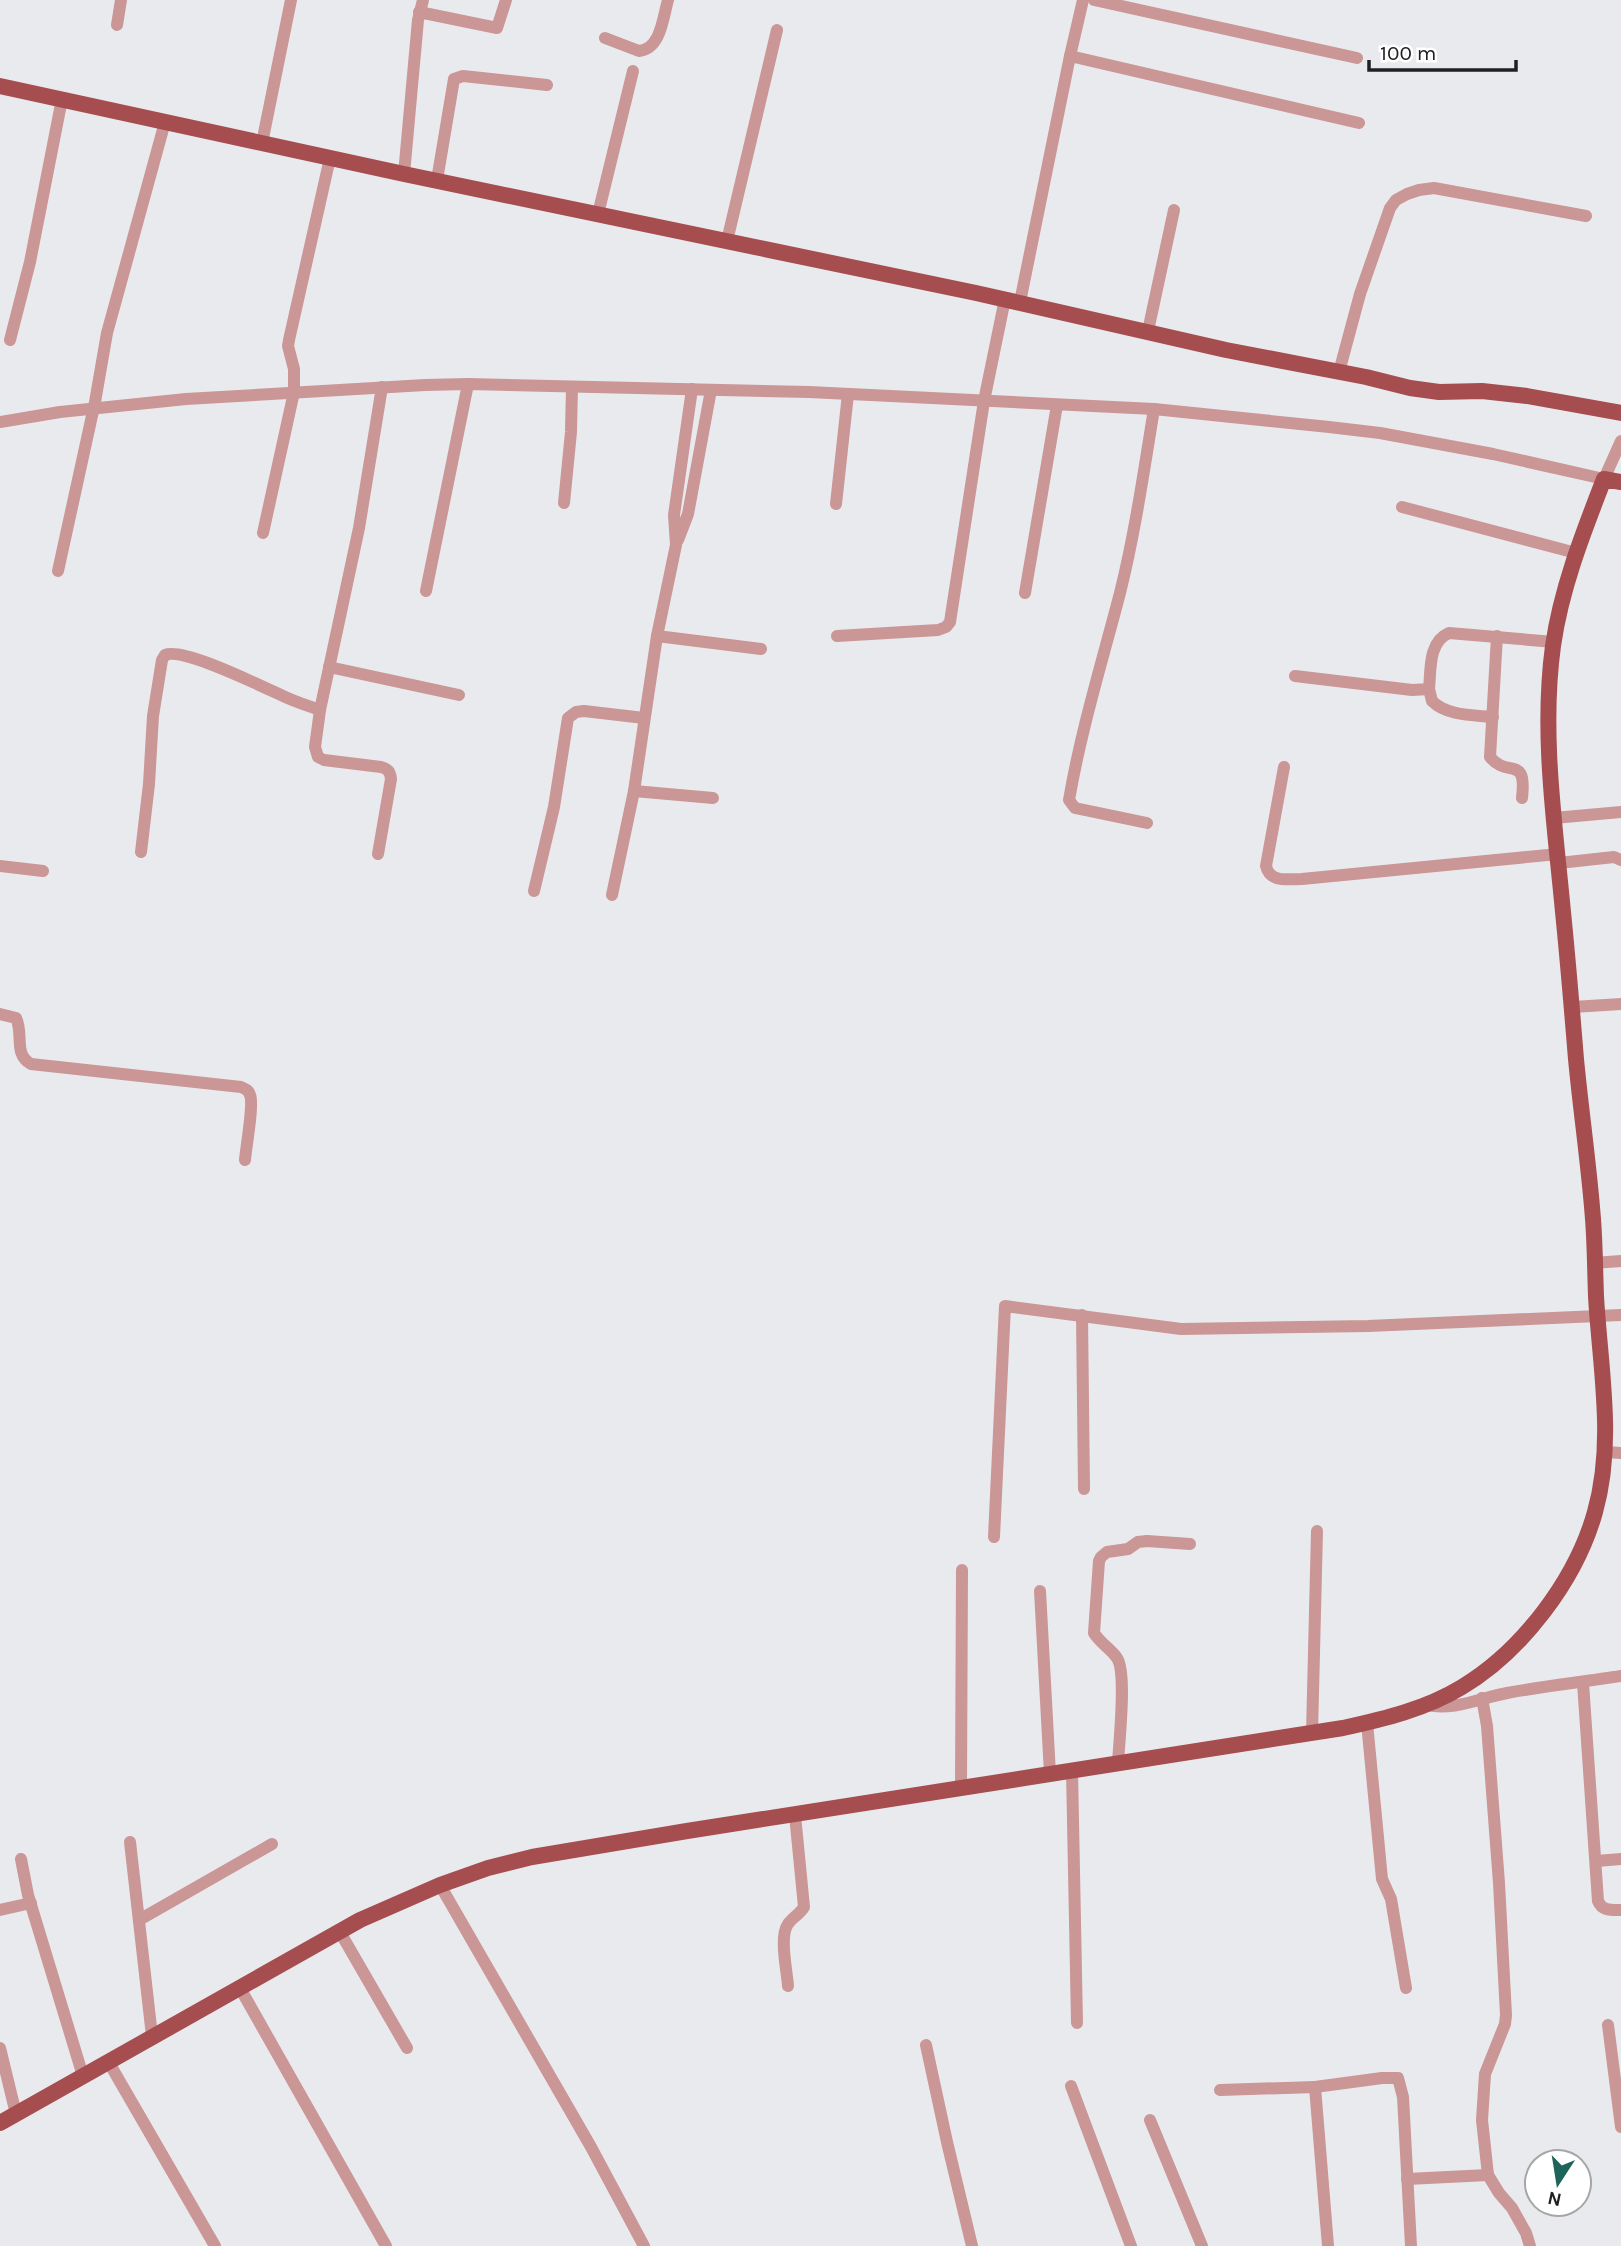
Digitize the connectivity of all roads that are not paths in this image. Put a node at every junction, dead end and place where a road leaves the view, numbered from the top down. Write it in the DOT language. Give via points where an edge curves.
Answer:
graph roads {
  1 [pos="121,0"];
  2 [pos="291,0"];
  3 [pos="506,0"];
  4 [pos="668,0"];
  5 [pos="1083,0"];
  6 [pos="1094,0"];
  7 [pos="421,6"];
  8 [pos="117,25"];
  9 [pos="777,30"];
  10 [pos="605,38"];
  11 [pos="1070,56"];
  12 [pos="1357,58"];
  13 [pos="633,71"];
  14 [pos="547,85"];
  15 [pos="0,86"];
  16 [pos="62,99"];
  17 [pos="164,122"];
  18 [pos="1359,123"];
  19 [pos="262,143"];
  20 [pos="330,158"];
  21 [pos="404,174"];
  22 [pos="437,180"];
  23 [pos="1174,210"];
  24 [pos="598,214"];
  25 [pos="1586,216"];
  26 [pos="727,242"];
  27 [pos="1012,301"];
  28 [pos="1148,331"];
  29 [pos="10,340"];
  30 [pos="1339,372"];
  31 [pos="468,384"];
  32 [pos="382,387"];
  33 [pos="572,387"];
  34 [pos="692,389"];
  35 [pos="711,390"];
  36 [pos="294,392"];
  37 [pos="848,394"];
  38 [pos="984,401"];
  39 [pos="1056,405"];
  40 [pos="94,409"];
  41 [pos="1154,409"];
  42 [pos="1621,414"];
  43 [pos="0,422"];
  44 [pos="1621,441"];
  45 [pos="1604,479"];
  46 [pos="1621,482"];
  47 [pos="564,503"];
  48 [pos="836,504"];
  49 [pos="1402,507"];
  50 [pos="263,533"];
  51 [pos="676,545"];
  52 [pos="1576,553"];
  53 [pos="58,571"];
  54 [pos="426,592"];
  55 [pos="1025,593"];
  56 [pos="657,636"];
  57 [pos="837,636"];
  58 [pos="1497,636"];
  59 [pos="1554,642"];
  60 [pos="761,649"];
  61 [pos="329,667"];
  62 [pos="1295,676"];
  63 [pos="1429,690"];
  64 [pos="459,695"];
  65 [pos="320,710"];
  66 [pos="1493,717"];
  67 [pos="644,718"];
  68 [pos="1284,767"];
  69 [pos="634,791"];
  70 [pos="713,798"];
  71 [pos="1522,798"];
  72 [pos="1621,812"];
  73 [pos="1555,818"];
  74 [pos="1147,823"];
  75 [pos="141,852"];
  76 [pos="378,854"];
  77 [pos="1558,858"];
  78 [pos="1621,860"];
  79 [pos="0,866"];
  80 [pos="43,871"];
  81 [pos="534,891"];
  82 [pos="612,895"];
  83 [pos="1621,1004"];
  84 [pos="1573,1007"];
  85 [pos="0,1014"];
  86 [pos="245,1160"];
  87 [pos="1621,1261"];
  88 [pos="1594,1263"];
  89 [pos="1082,1315"];
  90 [pos="1621,1315"];
  91 [pos="1597,1317"];
  92 [pos="1613,1452"];
  93 [pos="1084,1489"];
  94 [pos="1317,1531"];
  95 [pos="994,1537"];
  96 [pos="1190,1544"];
  97 [pos="962,1570"];
  98 [pos="1040,1591"];
  99 [pos="1621,1676"];
  100 [pos="1583,1682"];
  101 [pos="1482,1698"];
  102 [pos="1427,1704"];
  103 [pos="1367,1723"];
  104 [pos="1312,1733"];
  105 [pos="1118,1763"];
  106 [pos="1072,1770"];
  107 [pos="1050,1774"];
  108 [pos="961,1788"];
  109 [pos="795,1815"];
  110 [pos="130,1842"];
  111 [pos="272,1844"];
  112 [pos="22,1858"];
  113 [pos="1621,1859"];
  114 [pos="1597,1861"];
  115 [pos="440,1885"];
  116 [pos="31,1903"];
  117 [pos="0,1910"];
  118 [pos="1621,1910"];
  119 [pos="139,1920"];
  120 [pos="340,1932"];
  121 [pos="788,1986"];
  122 [pos="240,1988"];
  123 [pos="1406,1988"];
  124 [pos="1077,2023"];
  125 [pos="1608,2025"];
  126 [pos="152,2036"];
  127 [pos="926,2045"];
  128 [pos="0,2048"];
  129 [pos="407,2048"];
  130 [pos="108,2061"];
  131 [pos="83,2076"];
  132 [pos="1071,2086"];
  133 [pos="1315,2087"];
  134 [pos="1220,2090"];
  135 [pos="16,2114"];
  136 [pos="1150,2120"];
  137 [pos="0,2123"];
  138 [pos="1621,2127"];
  139 [pos="1488,2175"];
  140 [pos="1407,2179"];
  141 [pos="215,2246"];
  142 [pos="386,2246"];
  143 [pos="644,2246"];
  144 [pos="972,2246"];
  145 [pos="1131,2246"];
  146 [pos="1202,2246"];
  147 [pos="1328,2246"];
  148 [pos="1411,2246"];
  149 [pos="1530,2246"];
  1 -- 8 [label="street"];
  2 -- 19 [label="street"];
  3 -- 7 [label="street" via="494,29"];
  4 -- 10 [label="street" via="655,44 645,51"];
  5 -- 11 [label="street"];
  6 -- 12 [label="street"];
  7 -- 21 [label="street"];
  9 -- 26 [label="street"];
  11 -- 18 [label="street"];
  11 -- 27 [label="street"];
  13 -- 24 [label="street"];
  14 -- 22 [label="street" via="463,76 454,79"];
  15 -- 16 [label="main road"];
  16 -- 17 [label="main road"];
  16 -- 29 [label="street"];
  17 -- 19 [label="main road"];
  17 -- 40 [label="street" via="107,333"];
  19 -- 20 [label="main road"];
  20 -- 21 [label="main road"];
  20 -- 36 [label="street" via="288,346"];
  21 -- 22 [label="main road"];
  22 -- 24 [label="main road"];
  23 -- 28 [label="street"];
  24 -- 26 [label="main road"];
  25 -- 30 [label="street" via="1434,188 1396,200 1375,250"];
  26 -- 27 [label="main road"];
  27 -- 28 [label="main road"];
  27 -- 38 [label="street"];
  28 -- 30 [label="main road"];
  30 -- 42 [label="main road" via="1428,391 1527,396"];
  31 -- 32 [label="street"];
  31 -- 33 [label="street"];
  31 -- 54 [label="street"];
  32 -- 36 [label="street"];
  32 -- 61 [label="street" via="359,528"];
  33 -- 34 [label="street"];
  33 -- 47 [label="street"];
  34 -- 35 [label="street"];
  34 -- 51 [label="street" via="674,515"];
  35 -- 37 [label="street"];
  35 -- 51 [label="street" via="688,514"];
  36 -- 40 [label="street"];
  36 -- 50 [label="street"];
  37 -- 38 [label="street"];
  37 -- 48 [label="street"];
  38 -- 39 [label="street"];
  38 -- 57 [label="street" via="950,622 937,630"];
  39 -- 41 [label="street"];
  39 -- 55 [label="street"];
  40 -- 43 [label="street"];
  40 -- 53 [label="street"];
  41 -- 45 [label="street" via="1380,433"];
  41 -- 74 [label="street" via="1120,593 1069,800 1075,808"];
  44 -- 45 [label="street"];
  45 -- 46 [label="main road"];
  45 -- 52 [label="main road"];
  49 -- 52 [label="street"];
  51 -- 56 [label="street"];
  52 -- 59 [label="main road"];
  56 -- 60 [label="street"];
  56 -- 67 [label="street"];
  58 -- 59 [label="street"];
  58 -- 63 [label="street" via="1441,636 1434,645"];
  58 -- 66 [label="street"];
  59 -- 73 [label="main road" via="1549,703"];
  61 -- 64 [label="street"];
  61 -- 65 [label="street"];
  62 -- 63 [label="street"];
  63 -- 66 [label="street" via="1432,701 1444,709"];
  65 -- 75 [label="street" via="202,662 176,653 165,655 153,716"];
  65 -- 76 [label="street" via="318,757 381,767 390,773"];
  66 -- 71 [label="street" via="1490,757 1522,775"];
  67 -- 69 [label="street"];
  67 -- 81 [label="street" via="584,711 568,718"];
  68 -- 77 [label="street" via="1266,866 1273,878"];
  69 -- 70 [label="street"];
  69 -- 82 [label="street"];
  72 -- 73 [label="street"];
  73 -- 77 [label="main road"];
  77 -- 78 [label="street"];
  77 -- 84 [label="main road"];
  79 -- 80 [label="street"];
  83 -- 84 [label="street"];
  84 -- 88 [label="main road"];
  85 -- 86 [label="street" via="16,1018 21,1054 31,1063 241,1087 251,1095"];
  87 -- 88 [label="street"];
  88 -- 91 [label="main road"];
  89 -- 91 [label="street" via="1181,1329"];
  89 -- 93 [label="street"];
  89 -- 95 [label="street" via="1005,1306"];
  90 -- 91 [label="street"];
  91 -- 92 [label="main road"];
  92 -- 102 [label="main road" via="1596,1511 1555,1595 1496,1663"];
  94 -- 104 [label="street"];
  96 -- 105 [label="street" via="1138,1542 1128,1549 1107,1552 1099,1561 1094,1633 1118,1659 1122,1677"];
  97 -- 108 [label="street"];
  98 -- 107 [label="street"];
  99 -- 100 [label="street"];
  100 -- 101 [label="street"];
  100 -- 114 [label="street"];
  101 -- 102 [label="street" via="1442,1708"];
  101 -- 139 [label="street" via="1506,2015 1485,2074 1482,2120"];
  102 -- 103 [label="main road"];
  103 -- 104 [label="main road"];
  103 -- 123 [label="street" via="1382,1879 1391,1899"];
  104 -- 105 [label="main road"];
  105 -- 106 [label="main road"];
  106 -- 107 [label="main road"];
  106 -- 124 [label="street"];
  107 -- 108 [label="main road"];
  108 -- 109 [label="main road"];
  109 -- 115 [label="main road" via="532,1857"];
  109 -- 121 [label="street" via="804,1907 785,1931"];
  110 -- 119 [label="street"];
  111 -- 119 [label="street"];
  112 -- 116 [label="street"];
  113 -- 114 [label="street"];
  114 -- 118 [label="street" via="1600,1905"];
  115 -- 120 [label="main road"];
  115 -- 143 [label="street"];
  116 -- 117 [label="street"];
  116 -- 131 [label="street"];
  119 -- 126 [label="street"];
  120 -- 122 [label="main road"];
  120 -- 129 [label="street"];
  122 -- 126 [label="main road"];
  122 -- 142 [label="street"];
  125 -- 138 [label="street"];
  126 -- 130 [label="main road"];
  127 -- 144 [label="street"];
  128 -- 135 [label="street"];
  130 -- 131 [label="main road"];
  130 -- 141 [label="street"];
  131 -- 135 [label="main road"];
  132 -- 145 [label="street"];
  133 -- 134 [label="street"];
  133 -- 140 [label="street" via="1398,2078"];
  133 -- 147 [label="street"];
  135 -- 137 [label="main road"];
  136 -- 146 [label="street"];
  139 -- 140 [label="street"];
  139 -- 149 [label="street" via="1512,2208"];
  140 -- 148 [label="street"];
}
